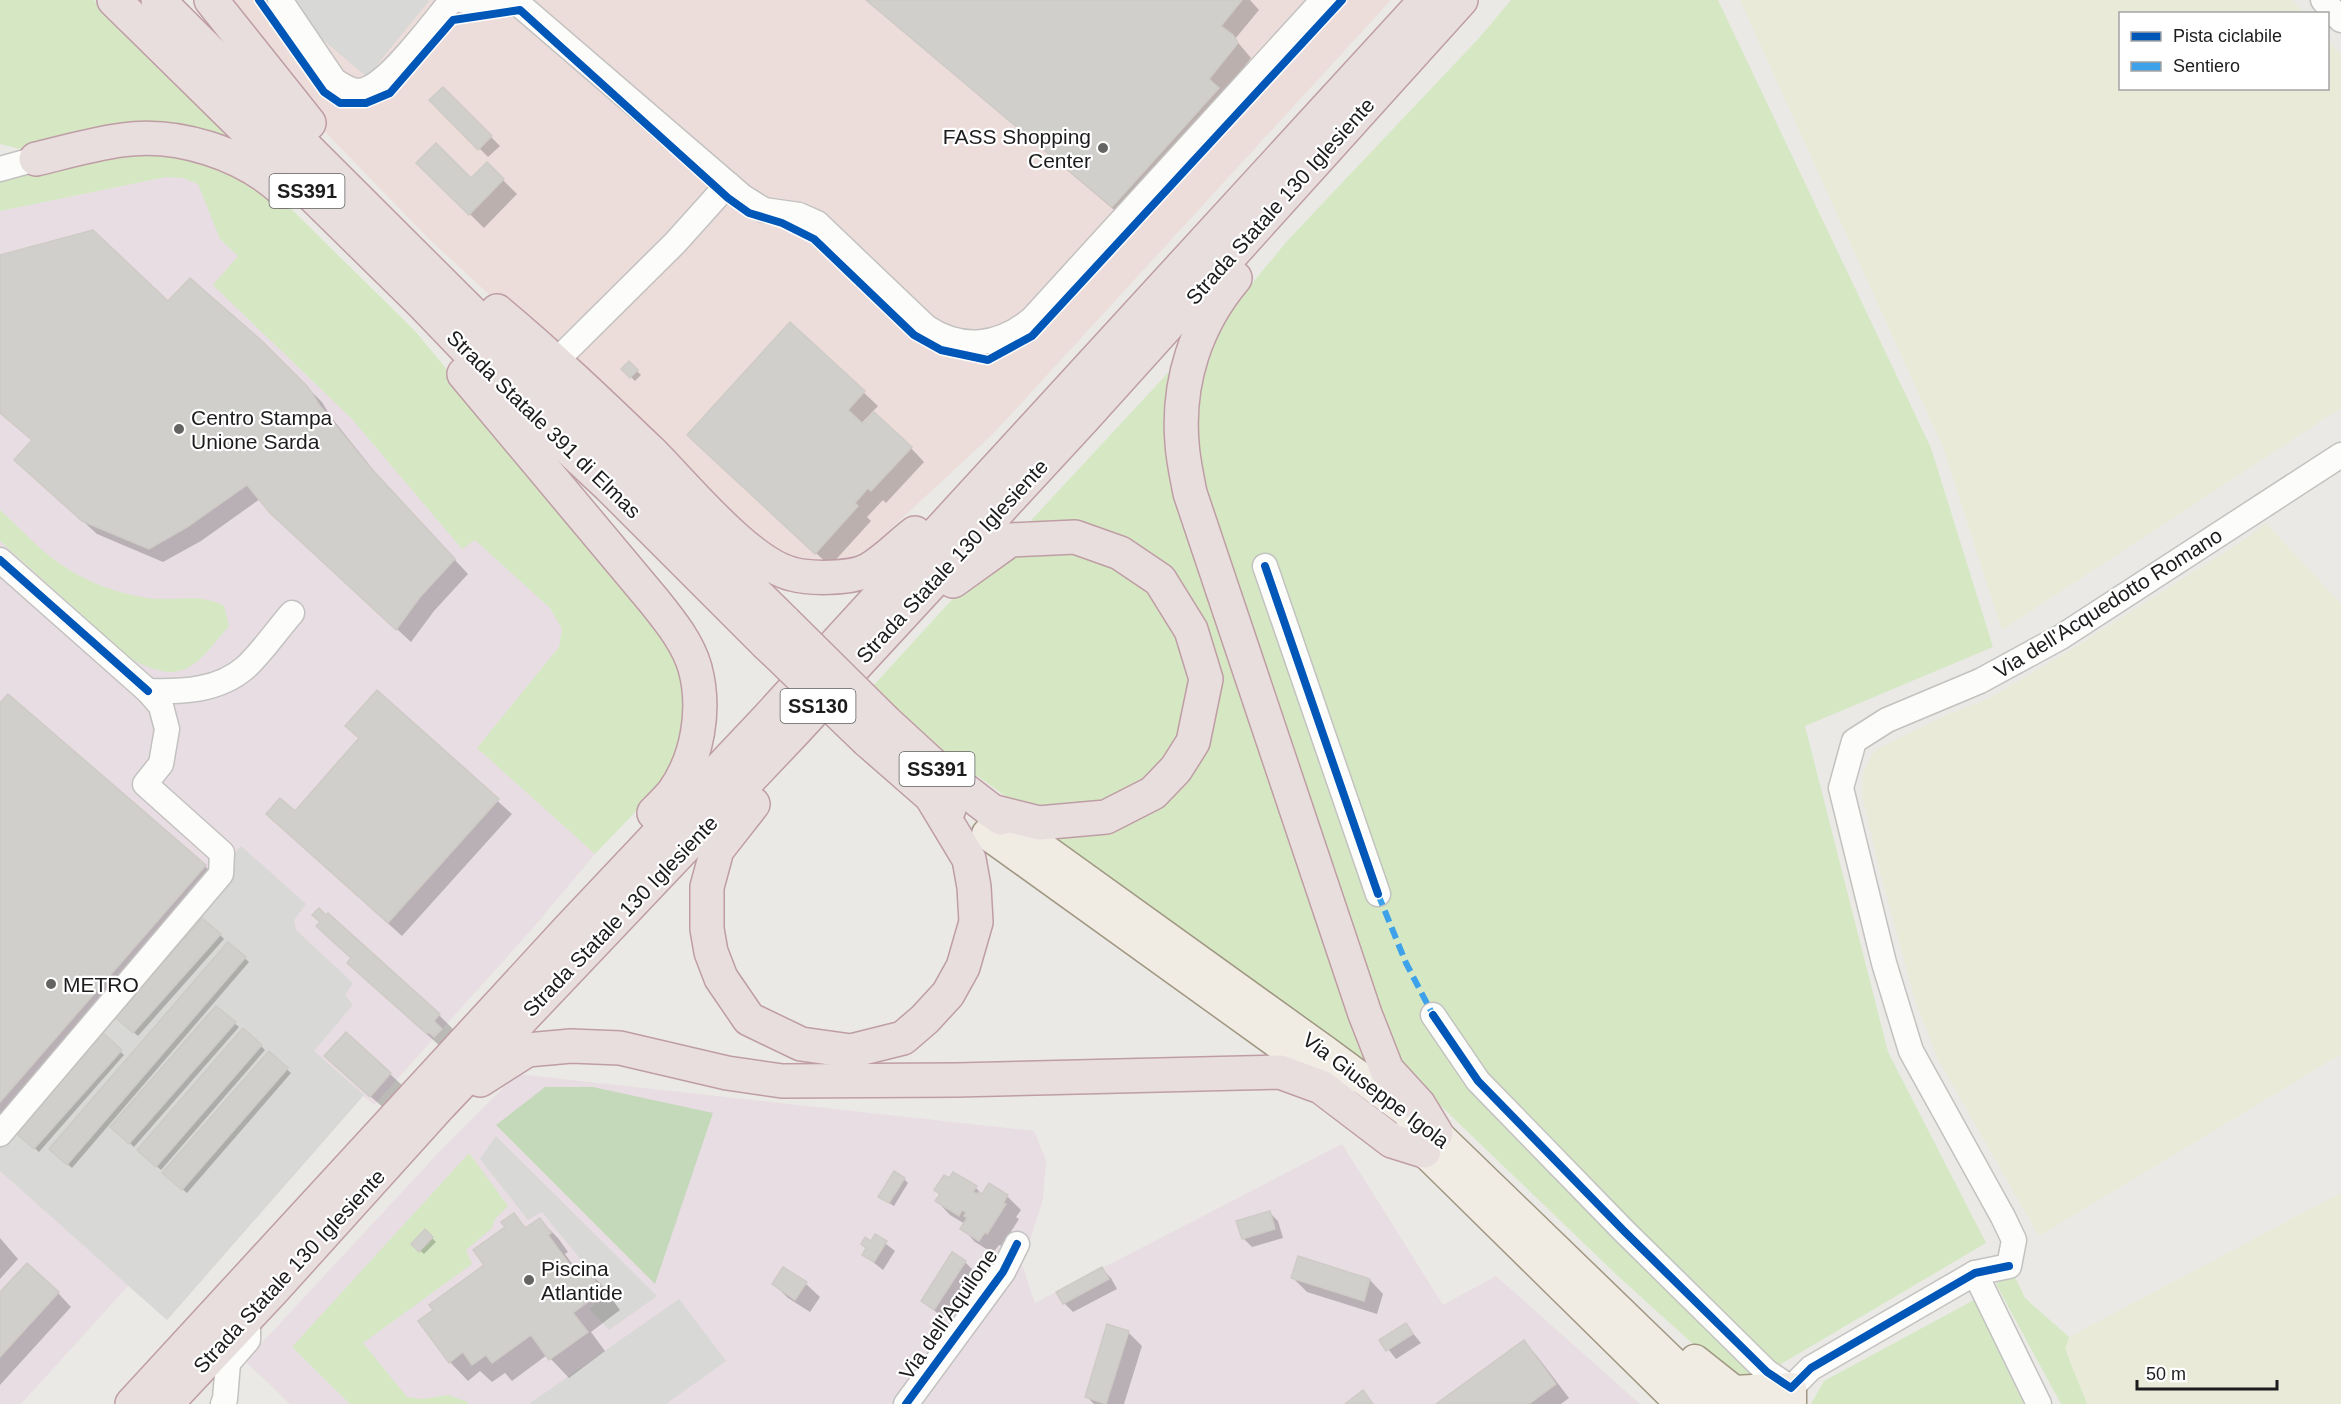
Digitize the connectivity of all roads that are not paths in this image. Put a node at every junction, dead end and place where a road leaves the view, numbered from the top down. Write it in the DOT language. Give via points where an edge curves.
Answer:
graph roads {
  1 [pos="114,0"];
  2 [pos="158,0"];
  3 [pos="211,0"];
  4 [pos="280,0"];
  5 [pos="452,0"];
  6 [pos="461,0"];
  7 [pos="496,0"];
  8 [pos="514,0"];
  9 [pos="1323,0"];
  10 [pos="1426,0"];
  11 [pos="1461,0"];
  12 [pos="2323,0"];
  13 [pos="2341,20"];
  14 [pos="0,156"];
  15 [pos="1321,156"];
  16 [pos="36,159"];
  17 [pos="0,169"];
  18 [pos="728,184"];
  19 [pos="360,200"];
  20 [pos="334,219"];
  21 [pos="432,292"];
  22 [pos="556,361"];
  23 [pos="2341,455"];
  24 [pos="978,489"];
  25 [pos="0,560"];
  26 [pos="1264,566"];
  27 [pos="292,613"];
  28 [pos="896,622"];
  29 [pos="148,691"];
  30 [pos="877,731"];
  31 [pos="793,733"];
  32 [pos="931,796"];
  33 [pos="993,821"];
  34 [pos="1378,894"];
  35 [pos="568,930"];
  36 [pos="1433,1015"];
  37 [pos="440,1105"];
  38 [pos="0,1134"];
  39 [pos="1430,1142"];
  40 [pos="1017,1244"];
  41 [pos="1975,1273"];
  42 [pos="249,1316"];
  43 [pos="1661,1350"];
  44 [pos="1791,1396"];
  45 [pos="132,1404"];
  46 [pos="166,1404"];
  47 [pos="223,1404"];
  48 [pos="906,1404"];
  49 [pos="1681,1404"];
  50 [pos="1716,1404"];
  51 [pos="2039,1404"];
  1 -- 20 [label="highway, Strada Statale 391 di Elmas / SS391"];
  2 -- 19 [label="highway, Strada Statale 391 di Elmas / SS391"];
  3 -- 19 [label="highway" via="357,180"];
  4 -- 5 [label="street" via="334,80 358,91 387,77"];
  6 -- 7 [label="street" via="479,5"];
  8 -- 18 [label="street"];
  9 -- 18 [label="street" via="1032,320 999,339 957,342 935,333 817,223 799,215 764,210"];
  10 -- 24 [label="highway, Strada Statale 130 Iglesiente / SS130"];
  11 -- 15 [label="highway, Strada Statale 130 Iglesiente / SS130"];
  12 -- 13 [label="street"];
  14 -- 16 [label="street"];
  15 -- 28 [label="highway, Strada Statale 130 Iglesiente / SS130"];
  15 -- 39 [label="highway" via="1310,191 1227,288 1204,321 1190,362 1182,442 1190,494 1365,1014 1387,1070 1419,1105"];
  16 -- 17 [label="street"];
  16 -- 20 [label="highway" via="122,140 186,143 253,167 304,210"];
  18 -- 22 [label="street" via="675,243"];
  19 -- 21 [label="highway, Strada Statale 391 di Elmas / SS391"];
  20 -- 21 [label="highway, Strada Statale 391 di Elmas / SS391"];
  21 -- 22 [label="highway" via="470,288"];
  21 -- 30 [label="highway, Strada Statale 391 di Elmas / SS391, bridge" via="499,383 775,632"];
  21 -- 35 [label="highway" via="430,335 654,601 679,634 695,667 700,708 689,761 673,792 588,886"];
  22 -- 24 [label="highway" via="712,516 770,566 793,575 843,576 867,571"];
  23 -- 41 [label="street, Via dell'Acquedotto Romano" via="2061,637 1980,681 1887,720 1854,741 1841,788 1884,963 1911,1051 2014,1240 2009,1266"];
  24 -- 35 [label="highway, Strada Statale 130 Iglesiente / SS130"];
  25 -- 29 [label="street"];
  26 -- 34 [label="street"];
  27 -- 29 [label="street" via="246,667 221,683 174,692"];
  28 -- 31 [label="highway, Strada Statale 130 Iglesiente / SS130"];
  28 -- 33 [label="highway" via="1010,540 1075,537 1120,553 1160,580 1191,630 1206,679 1193,741 1176,769 1153,793 1106,817 1039,823"];
  29 -- 38 [label="street" via="161,706 167,729 161,764 145,784 222,853 221,874"];
  30 -- 32 [label="highway, Strada Statale 391 di Elmas / SS391"];
  30 -- 33 [label="highway, Strada Statale 391 di Elmas / SS391" via="936,768"];
  31 -- 32 [label="highway" via="791,763 717,850 707,887 707,929 721,978 749,1019 801,1044 851,1051 903,1038 948,994 963,967 976,922 973,878 969,859"];
  31 -- 37 [label="highway, Strada Statale 130 Iglesiente / SS130"];
  32 -- 33 [label="highway, Strada Statale 391 di Elmas / SS391"];
  33 -- 39 [label="main road, Via Giuseppe Igola"];
  35 -- 45 [label="highway, Strada Statale 130 Iglesiente / SS130"];
  36 -- 44 [label="street" via="1478,1081"];
  37 -- 39 [label="highway" via="527,1050 571,1046 620,1048 782,1081 1280,1072 1321,1087 1392,1141"];
  37 -- 42 [label="highway, Strada Statale 130 Iglesiente / SS130"];
  39 -- 43 [label="main road, Via Giuseppe Igola"];
  39 -- 49 [label="main road, Via Giuseppe Igola"];
  40 -- 48 [label="street, Via dell'Aquilone" via="1003,1272"];
  41 -- 44 [label="street, Via dell'Acquedotto Romano" via="1811,1368"];
  41 -- 51 [label="street"];
  42 -- 46 [label="highway, Strada Statale 130 Iglesiente / SS130"];
  42 -- 47 [label="street" via="248,1340 228,1363"];
  43 -- 44 [label="main road" via="1683,1351 1734,1391"];
  43 -- 50 [label="main road, Via Giuseppe Igola"];
}
